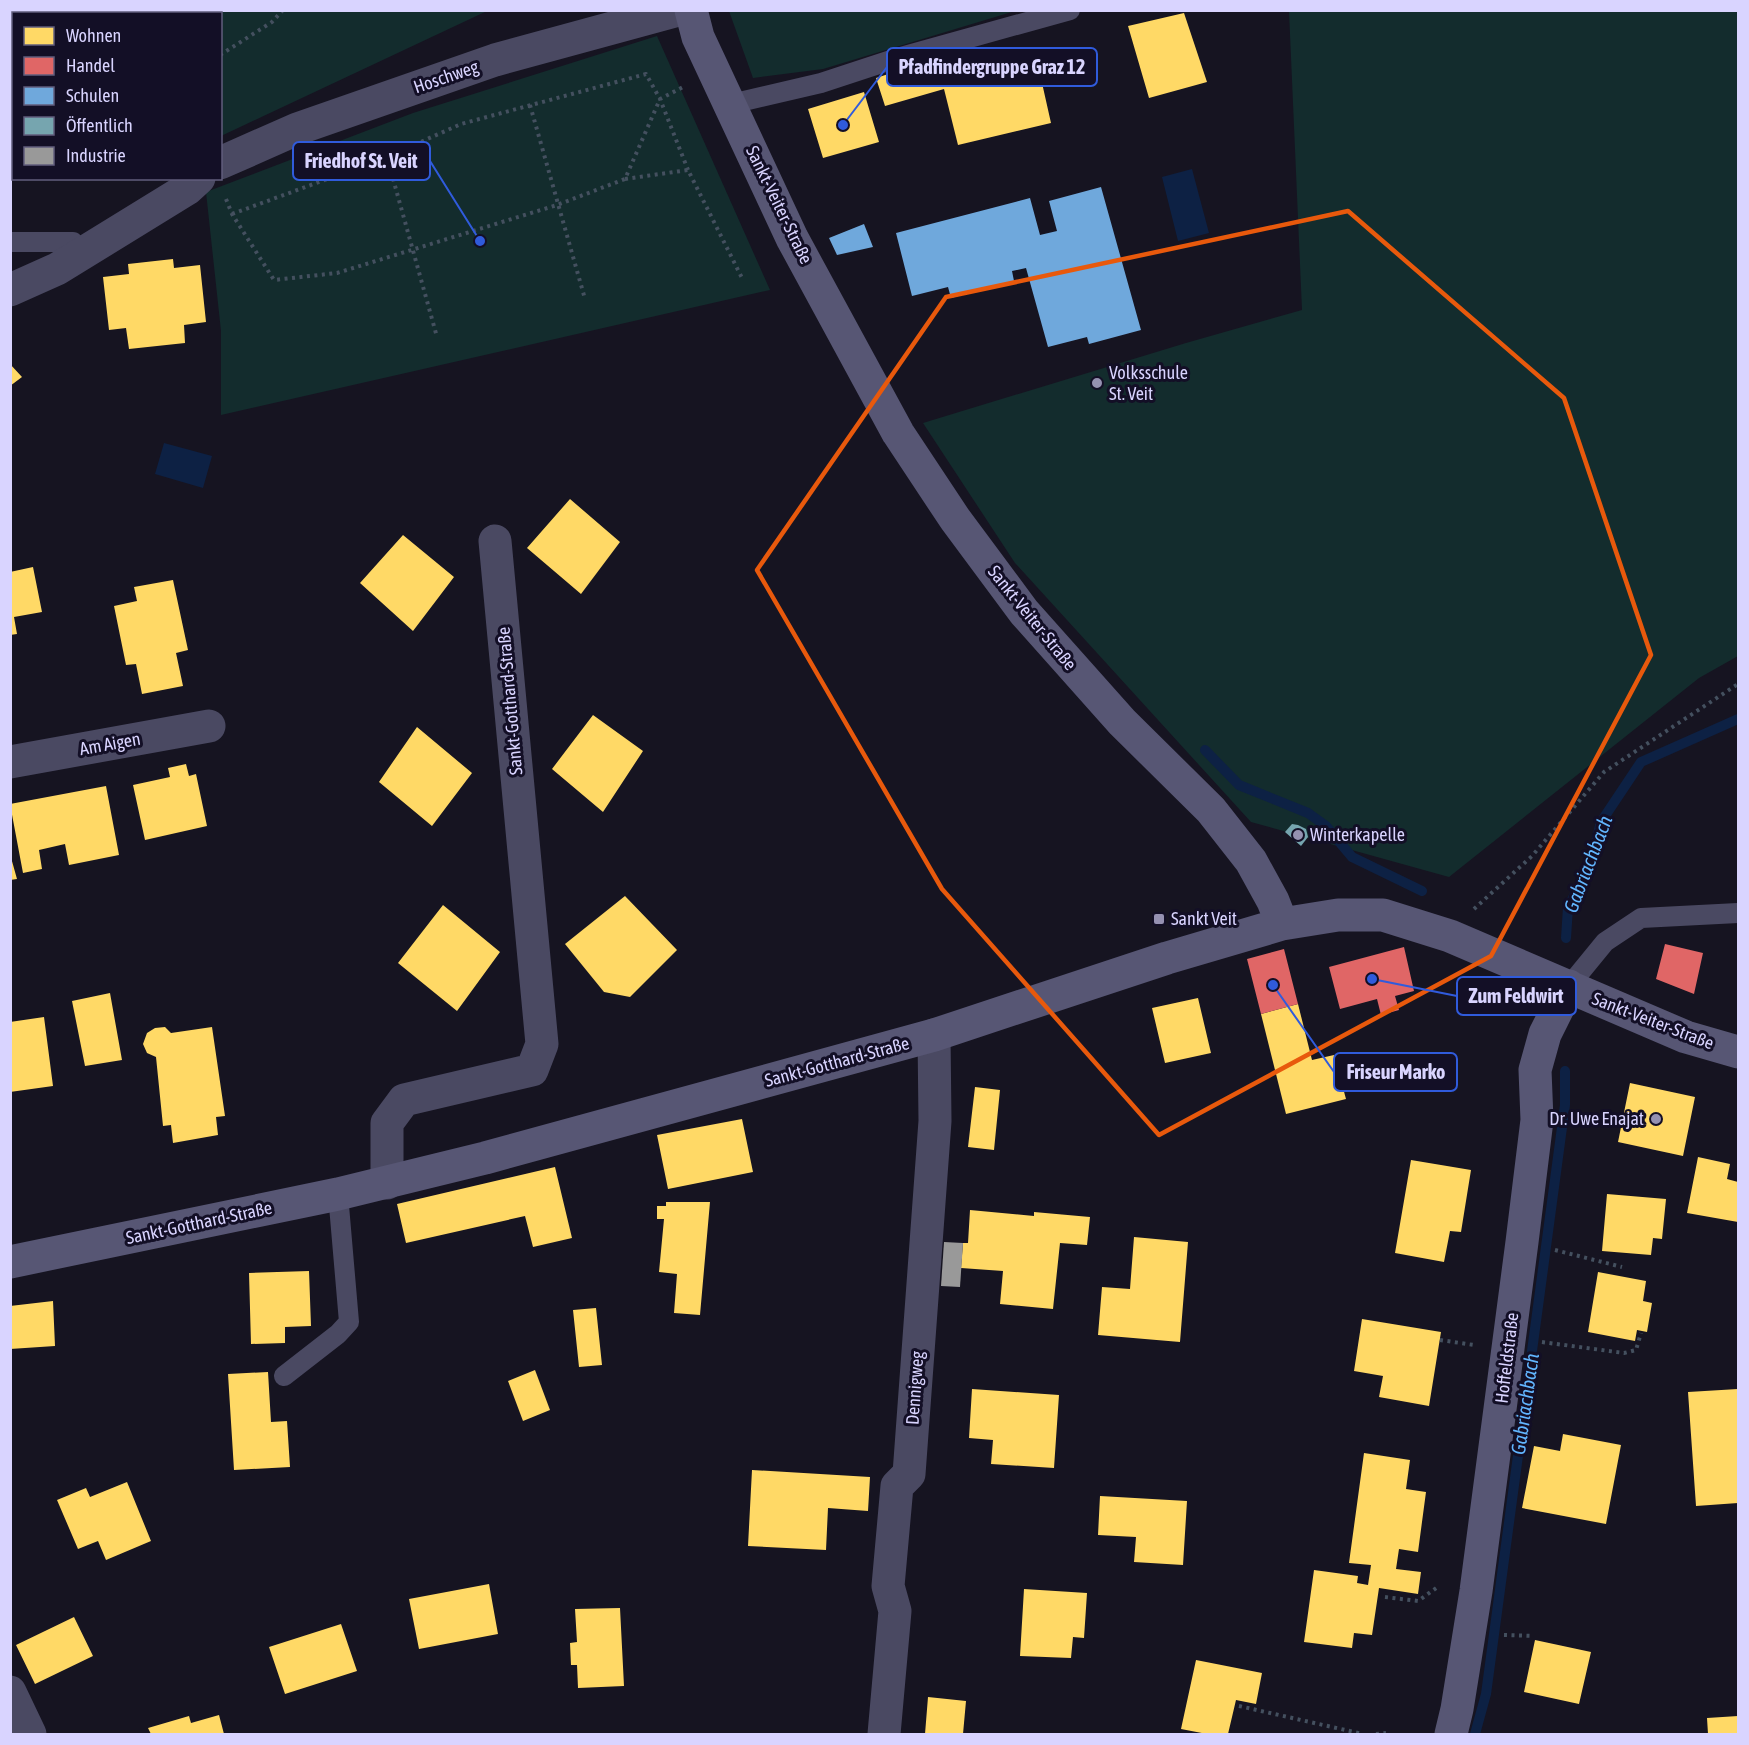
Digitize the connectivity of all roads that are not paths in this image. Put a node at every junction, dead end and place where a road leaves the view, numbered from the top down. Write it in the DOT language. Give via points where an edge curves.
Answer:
graph roads {
  1 [pos="678,10"];
  2 [pos="691,10"];
  3 [pos="1070,10"];
  4 [pos="731,104"];
  5 [pos="222,162"];
  6 [pos="212,187"];
  7 [pos="10,242"];
  8 [pos="83,253"];
  9 [pos="10,290"];
  10 [pos="495,541"];
  11 [pos="209,726"];
  12 [pos="10,762"];
  13 [pos="1738,913"];
  14 [pos="1282,924"];
  15 [pos="1569,986"];
  16 [pos="934,1035"];
  17 [pos="1738,1052"];
  18 [pos="387,1183"];
  19 [pos="338,1194"];
  20 [pos="10,1262"];
  21 [pos="284,1376"];
  22 [pos="10,1692"];
  23 [pos="30,1734"];
  24 [pos="884,1734"];
  25 [pos="1451,1734"];
  1 -- 5 [label="street, Hoschweg" via="495,60 297,129"];
  2 -- 4 [label="street, Sankt-Veiter-Straße" via="698,37"];
  3 -- 4 [label="lane" via="894,58 820,83"];
  4 -- 14 [label="street, Sankt-Veiter-Straße" via="792,238 898,433 955,519 1024,612 1218,819 1251,861"];
  6 -- 8 [label="street" via="187,189"];
  7 -- 8 [label="lane" via="73,242"];
  8 -- 9 [label="street"];
  10 -- 18 [label="street, Sankt-Gotthard-Straße" via="542,1044 532,1070 404,1100 387,1123"];
  11 -- 12 [label="street, Am Aigen"];
  13 -- 15 [label="lane, Sankt-Veiter-Straße" via="1641,918 1605,942"];
  14 -- 15 [label="street, Sankt-Veiter-Straße" via="1338,915 1383,915 1450,936"];
  14 -- 16 [label="street, Sankt-Gotthard-Straße" via="1167,957"];
  15 -- 17 [label="street, Sankt-Veiter-Straße" via="1686,1037"];
  15 -- 25 [label="street, Hoffeldstraße" via="1545,1034 1535,1070 1537,1120 1522,1242 1476,1591"];
  16 -- 18 [label="street, Sankt-Gotthard-Straße"];
  16 -- 24 [label="street, Dennigweg" via="935,1121 930,1194 909,1474 897,1486 888,1586 895,1611"];
  18 -- 19 [label="street, Sankt-Gotthard-Straße"];
  19 -- 20 [label="street, Sankt-Gotthard-Straße"];
  19 -- 21 [label="lane" via="349,1322"];
  22 -- 23 [label="street"];
}
